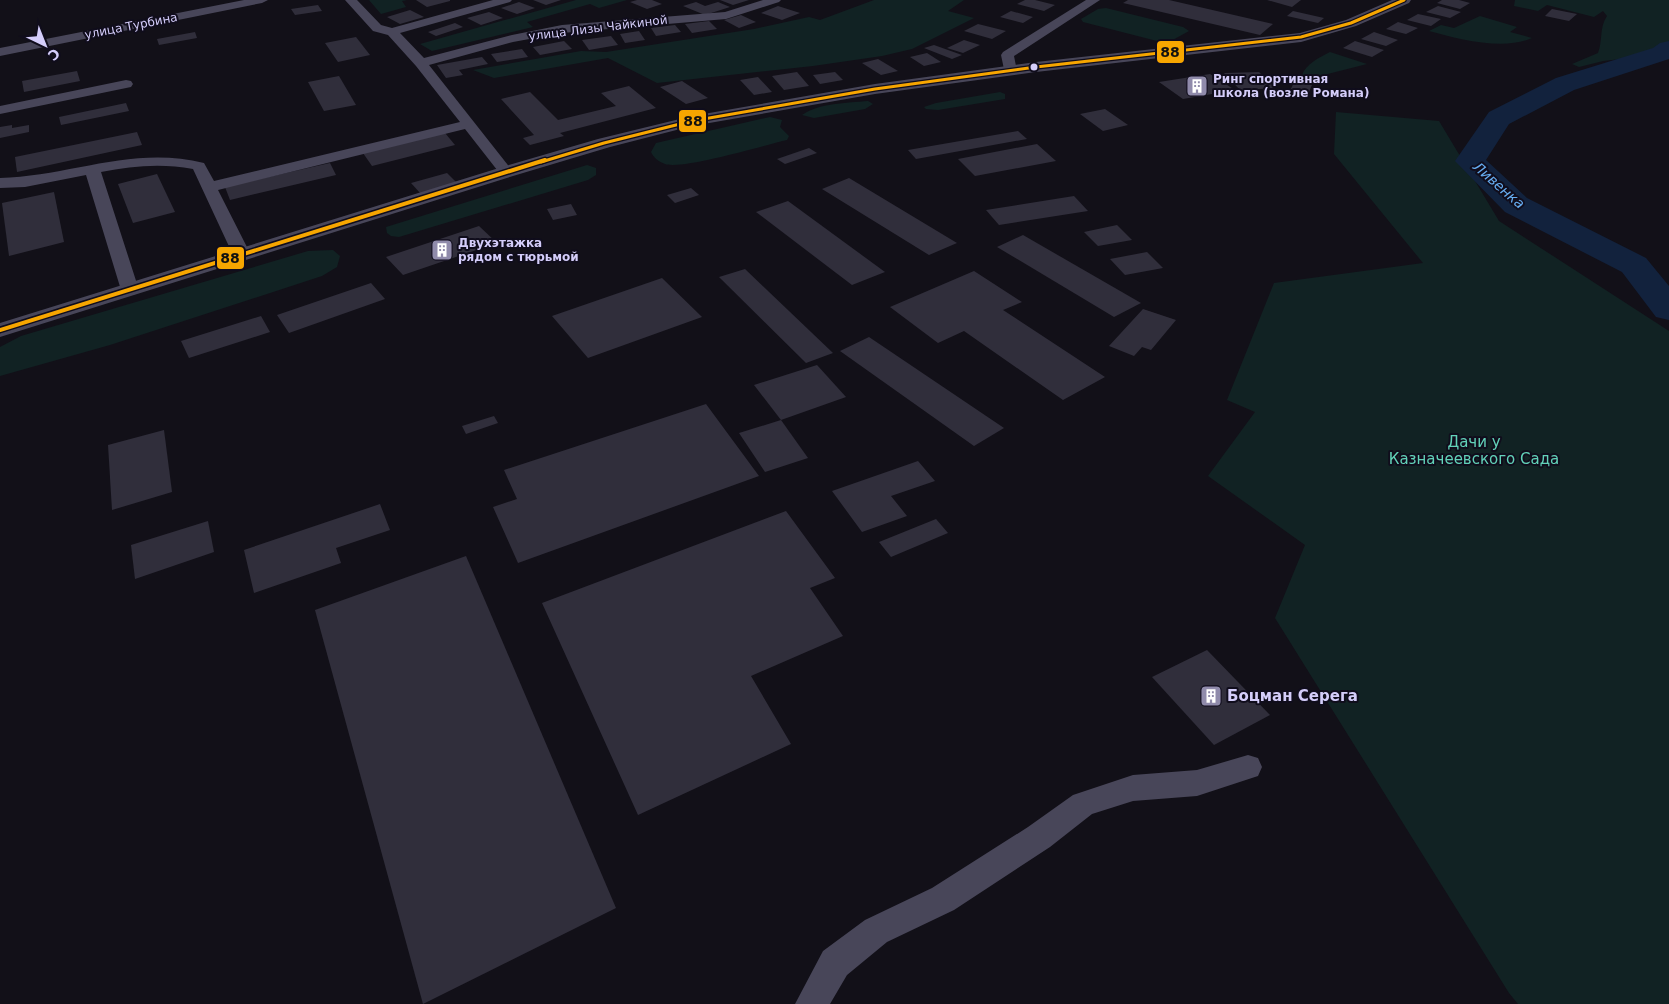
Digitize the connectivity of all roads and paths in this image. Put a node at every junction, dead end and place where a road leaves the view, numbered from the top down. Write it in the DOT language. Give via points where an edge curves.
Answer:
graph roads {
  1 [pos="262,0"];
  2 [pos="350,0"];
  3 [pos="506,0"];
  4 [pos="775,0"];
  5 [pos="1404,0"];
  6 [pos="1072,2"];
  7 [pos="1090,2"];
  8 [pos="392,32"];
  9 [pos="0,52"];
  10 [pos="421,63"];
  11 [pos="1010,71"];
  12 [pos="126,84"];
  13 [pos="0,110"];
  14 [pos="470,124"];
  15 [pos="92,169"];
  16 [pos="506,172"];
  17 [pos="0,183"];
  18 [pos="210,187"];
  19 [pos="242,255"];
  20 [pos="130,290"];
  21 [pos="0,330"];
  22 [pos="1248,767"];
  23 [pos="812,1004"];
  1 -- 9 [label="street, улица Турбина"];
  2 -- 8 [label="street" via="377,28"];
  3 -- 8 [label="street"];
  4 -- 10 [label="street, улица Лизы Чайкиной" via="726,15 536,34"];
  5 -- 11 [label="street" via="1321,33"];
  6 -- 7 [label="street"];
  7 -- 11 [label="street" via="1007,55"];
  8 -- 10 [label="street"];
  10 -- 14 [label="street"];
  11 -- 16 [label="street" via="875,89 692,121"];
  12 -- 13 [label="street"];
  14 -- 16 [label="street"];
  14 -- 18 [label="street"];
  15 -- 17 [label="street"];
  15 -- 18 [label="street" via="148,160 193,164 199,166"];
  15 -- 20 [label="street"];
  16 -- 19 [label="street"];
  18 -- 19 [label="street"];
  19 -- 20 [label="street"];
  20 -- 21 [label="street"];
  22 -- 23 [label="street" via="1197,783 1133,788 1083,804 944,899 876,931 835,963"];
}
